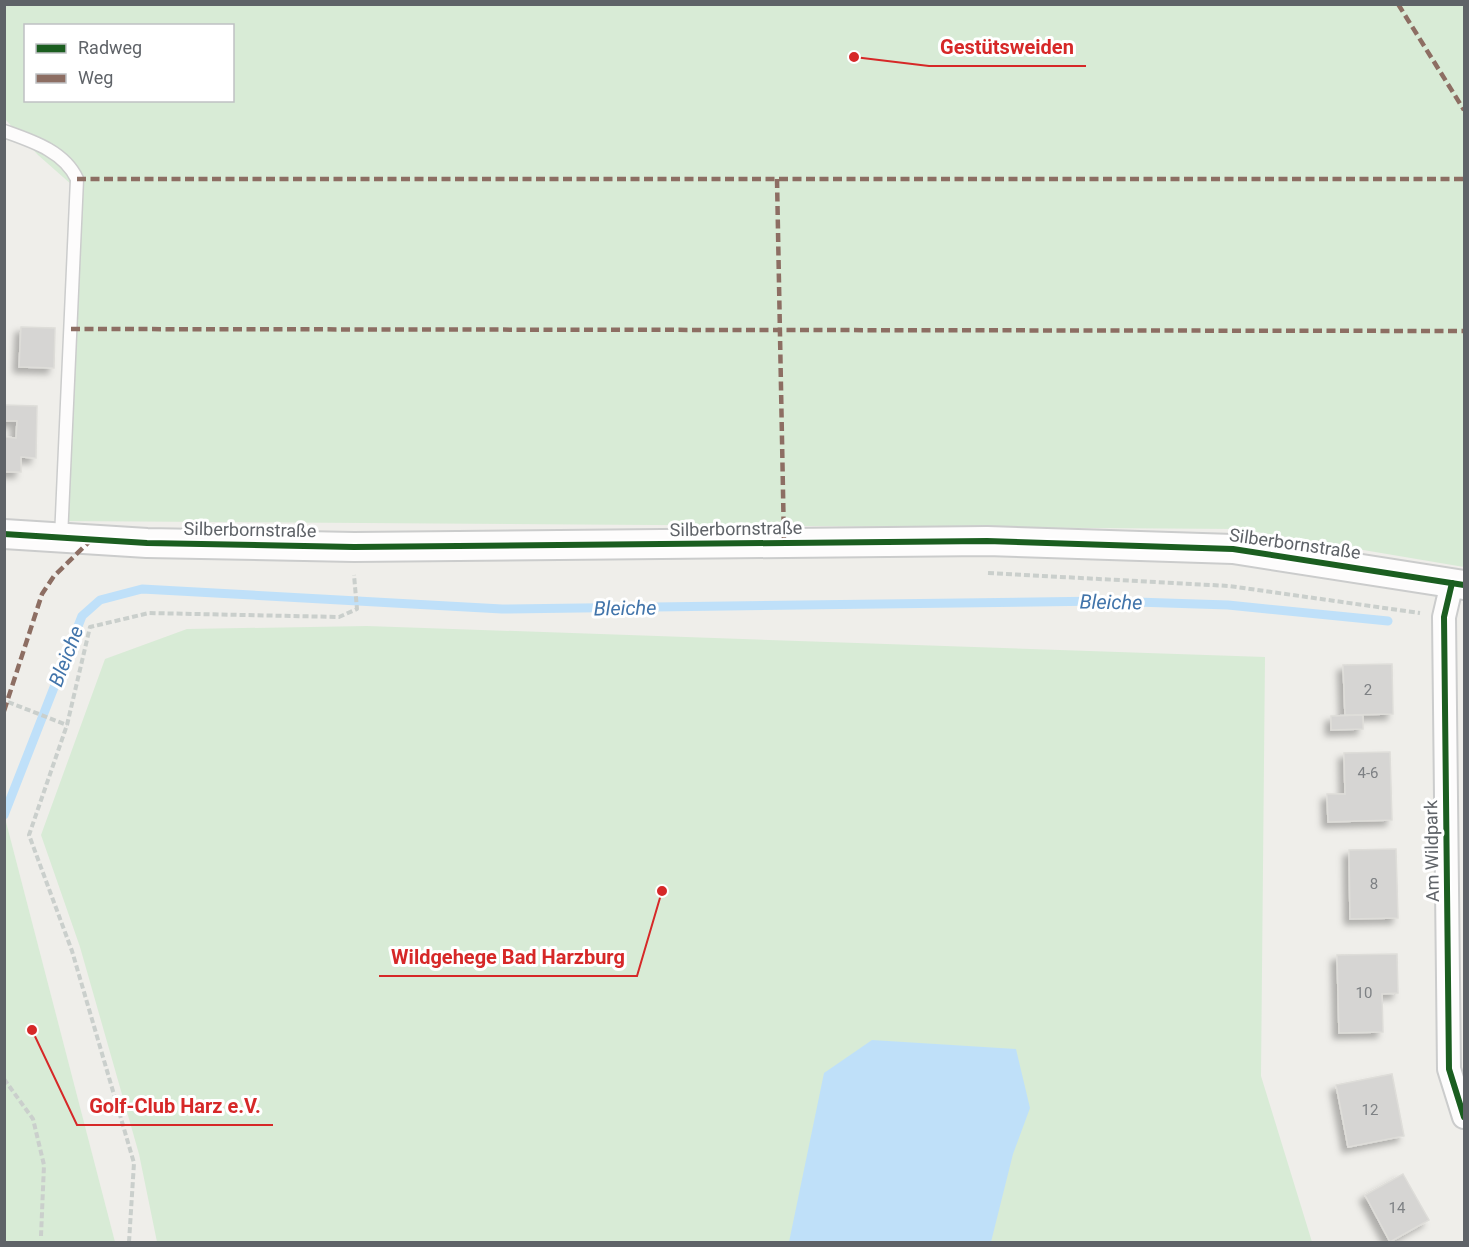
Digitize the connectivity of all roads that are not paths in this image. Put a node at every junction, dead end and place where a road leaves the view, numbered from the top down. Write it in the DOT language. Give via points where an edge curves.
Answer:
graph roads {
  1 [pos="4,131"];
  2 [pos="4,534"];
  3 [pos="61,538"];
  4 [pos="1458,584"];
  5 [pos="1464,1117"];
  1 -- 3 [label="lane" via="56,155 77,179"];
  2 -- 3 [label="street, Silberbornstraße"];
  3 -- 4 [label="street, Silberbornstraße" via="354,547 987,541 1221,548"];
  4 -- 5 [label="street, Am Wildpark" via="1444,617 1449,1069"];
}
